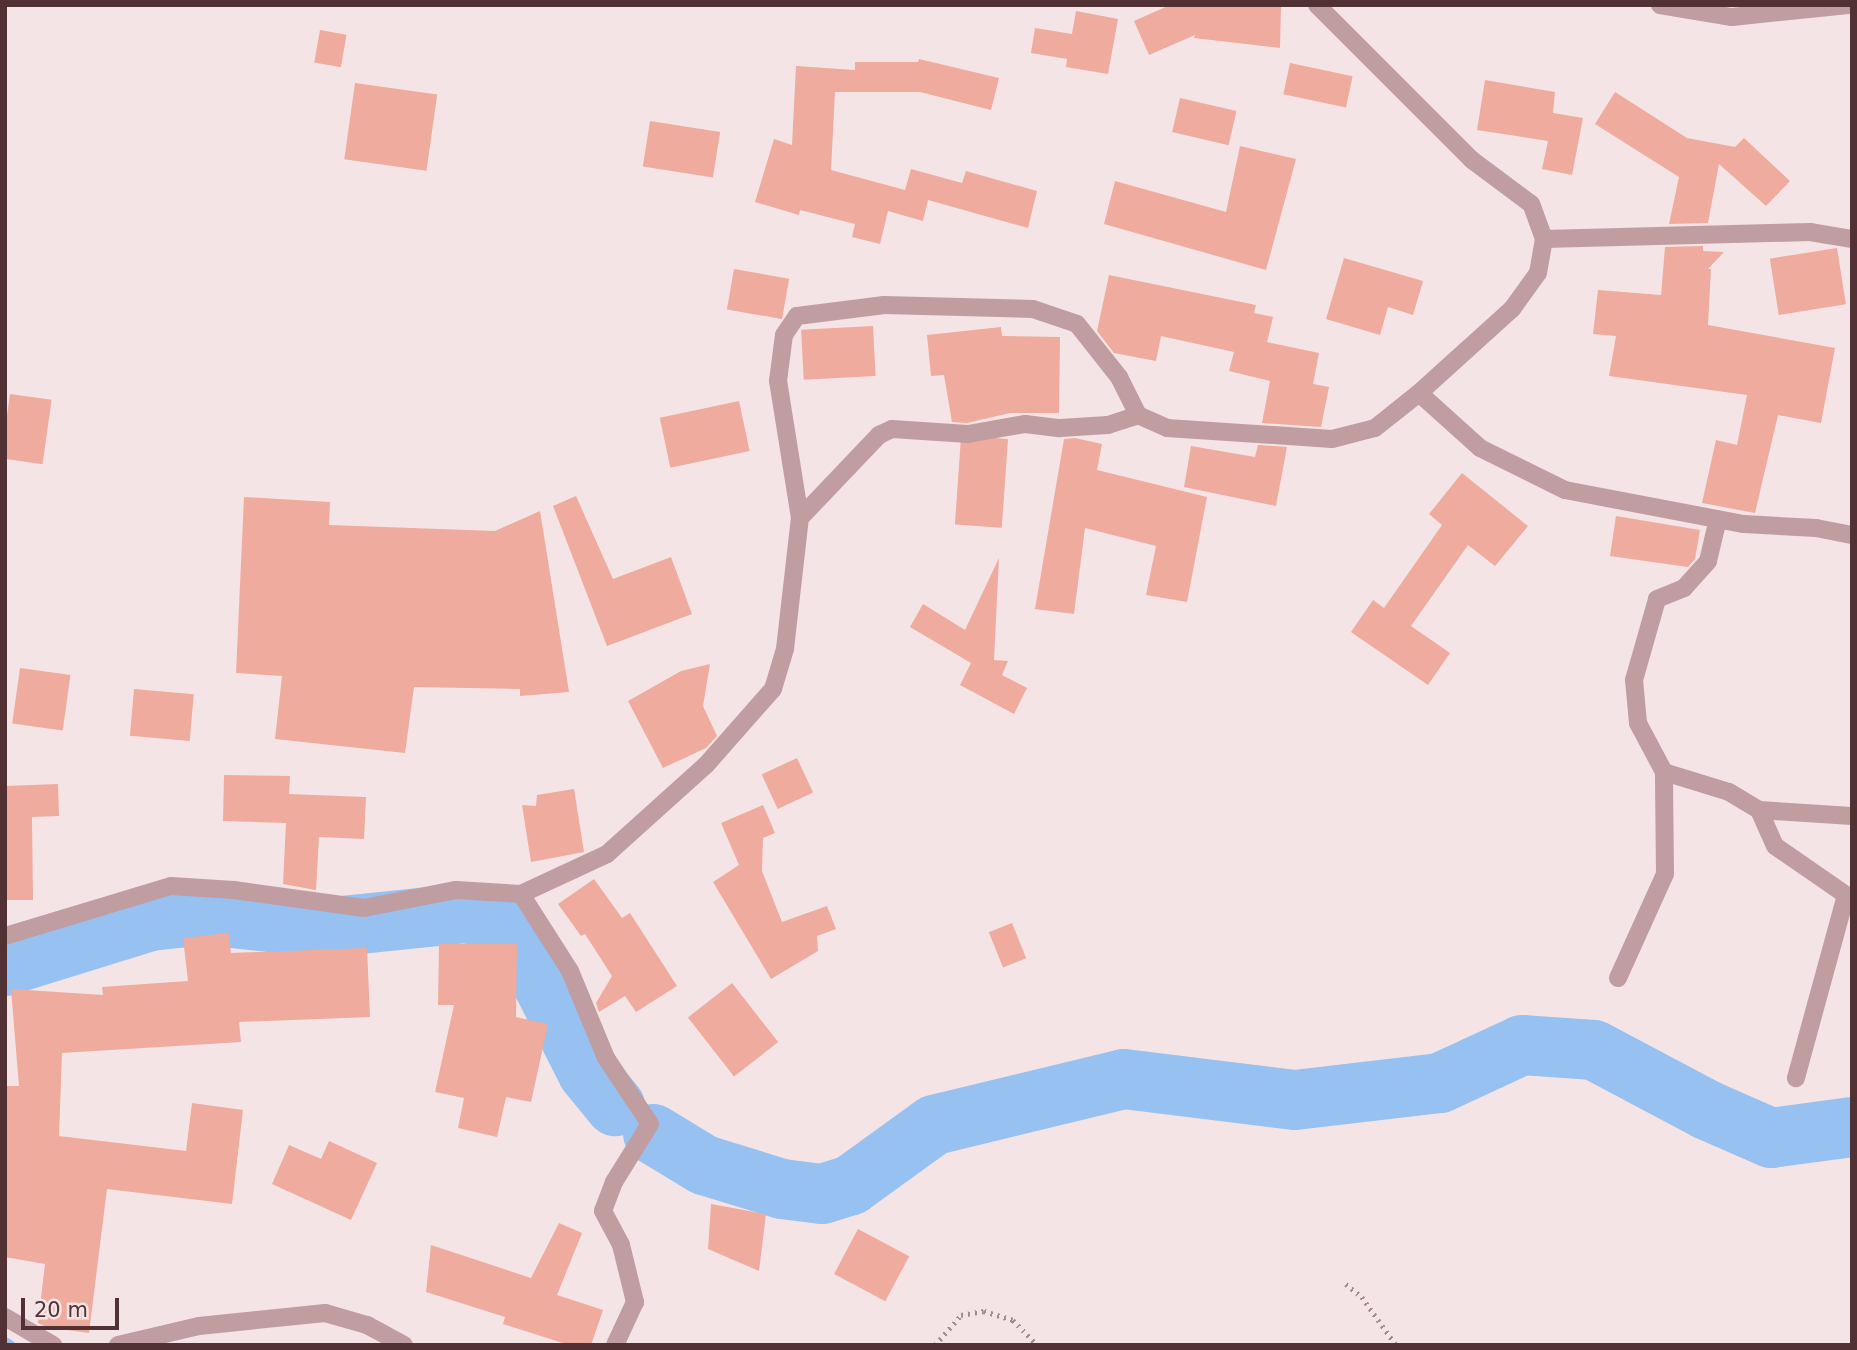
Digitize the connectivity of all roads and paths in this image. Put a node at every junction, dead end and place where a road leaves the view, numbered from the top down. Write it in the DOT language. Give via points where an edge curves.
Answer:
graph roads {
  1 [pos="1317,5"];
  2 [pos="1660,5"];
  3 [pos="1848,5"];
  4 [pos="1544,239"];
  5 [pos="1852,239"];
  6 [pos="1419,393"];
  7 [pos="1138,415"];
  8 [pos="800,519"];
  9 [pos="1718,519"];
  10 [pos="1852,535"];
  11 [pos="1664,772"];
  12 [pos="1759,810"];
  13 [pos="1852,816"];
  14 [pos="521,894"];
  15 [pos="5,936"];
  16 [pos="1618,978"];
  17 [pos="1796,1078"];
  18 [pos="1346,1284"];
  19 [pos="5,1317"];
  20 [pos="52,1345"];
  21 [pos="118,1345"];
  22 [pos="404,1345"];
  23 [pos="615,1345"];
  24 [pos="935,1345"];
  25 [pos="1037,1345"];
  26 [pos="1396,1345"];
  1 -- 4 [label="street" via="1472,160 1531,204"];
  2 -- 3 [label="street" via="1732,17"];
  4 -- 5 [label="street" via="1810,232"];
  4 -- 6 [label="street" via="1538,273 1512,309"];
  6 -- 7 [label="street" via="1375,428 1332,439 1167,428"];
  6 -- 9 [label="street" via="1480,448 1565,490"];
  7 -- 8 [label="street" via="1108,425 1060,428 1025,424 968,434 892,429 879,435"];
  7 -- 8 [label="street" via="1119,377 1077,324 1033,309 884,305 797,316 784,335 778,381"];
  8 -- 14 [label="street" via="785,649 773,690 706,765 607,854"];
  9 -- 10 [label="street"];
  9 -- 11 [label="street" via="1708,561 1684,588 1657,599 1634,680 1638,723"];
  11 -- 12 [label="street" via="1729,792"];
  11 -- 16 [label="street" via="1665,874"];
  12 -- 13 [label="street"];
  12 -- 17 [label="street" via="1775,846 1846,895"];
  14 -- 15 [label="street" via="456,890 364,908 171,886"];
  14 -- 23 [label="street" via="570,971 606,1058 650,1124 614,1182 603,1211 621,1245 635,1302"];
  18 -- 26 [label="path" via="1362,1297"];
  19 -- 20 [label="street"];
  21 -- 22 [label="street" via="198,1326 325,1313 367,1325"];
  24 -- 25 [label="path" via="961,1315 984,1311 1013,1320"];
}
